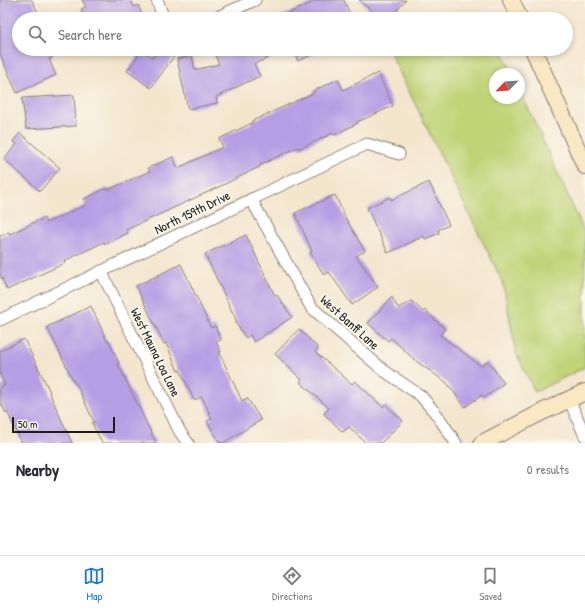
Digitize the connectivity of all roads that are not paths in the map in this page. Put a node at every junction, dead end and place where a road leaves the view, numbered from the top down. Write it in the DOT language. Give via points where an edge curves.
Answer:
graph roads {
  1 [pos="157,0"];
  2 [pos="255,0"];
  3 [pos="511,0"];
  4 [pos="161,12"];
  5 [pos="228,12"];
  6 [pos="517,12"];
  7 [pos="536,56"];
  8 [pos="399,154"];
  9 [pos="585,166"];
  10 [pos="251,200"];
  11 [pos="101,271"];
  12 [pos="0,320"];
  13 [pos="585,392"];
  14 [pos="570,399"];
  15 [pos="585,436"];
  16 [pos="188,443"];
  17 [pos="456,443"];
  18 [pos="482,443"];
  1 -- 4 [label="street"];
  2 -- 5 [label="street"];
  3 -- 6 [label="street"];
  7 -- 9 [label="street"];
  8 -- 10 [label="street, North 159th Drive" via="367,144"];
  10 -- 11 [label="street, North 159th Drive"];
  10 -- 17 [label="street, West Banff Lane" via="311,306 383,370 421,396 437,414"];
  11 -- 12 [label="street, North 159th Drive"];
  11 -- 16 [label="street, West Mauna Loa Lane" via="180,432"];
  13 -- 14 [label="street"];
  14 -- 15 [label="street"];
  14 -- 18 [label="street"];
}
